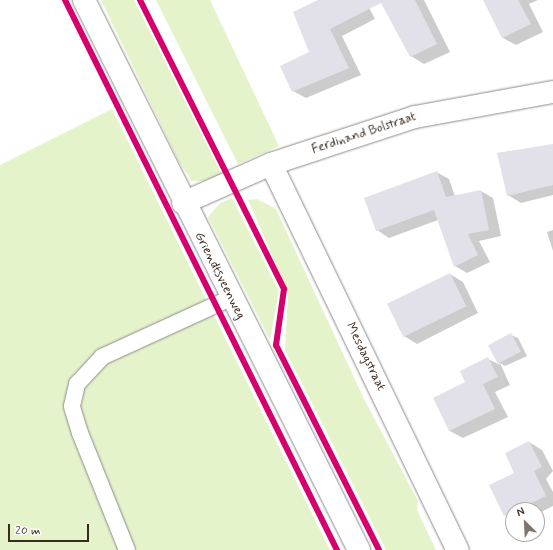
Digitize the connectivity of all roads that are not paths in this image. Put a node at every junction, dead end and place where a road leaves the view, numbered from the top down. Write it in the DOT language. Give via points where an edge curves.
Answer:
graph roads {
  1 [pos="84,0"];
  2 [pos="553,92"];
  3 [pos="271,164"];
  4 [pos="182,203"];
  5 [pos="231,298"];
  6 [pos="127,550"];
  7 [pos="358,550"];
  8 [pos="458,550"];
  1 -- 4 [label="street, Griendtsveenweg"];
  2 -- 3 [label="street, Ferdinand Bolstraat" via="415,117"];
  3 -- 4 [label="street, Ferdinand Bolstraat"];
  3 -- 8 [label="street, Mesdagstraat"];
  4 -- 5 [label="street, Griendtsveenweg"];
  5 -- 6 [label="lane" via="102,357 77,384 72,406 80,433"];
  5 -- 7 [label="street, Griendtsveenweg"];
}
